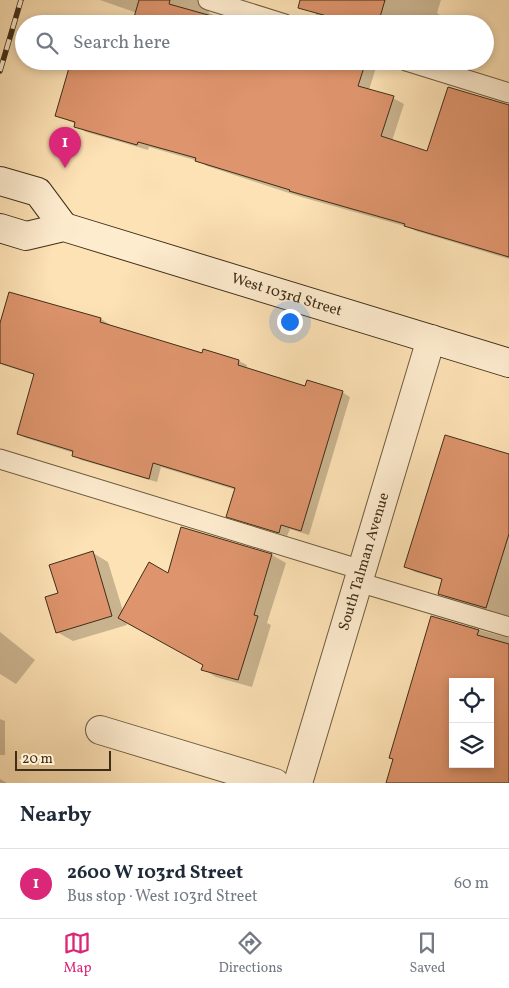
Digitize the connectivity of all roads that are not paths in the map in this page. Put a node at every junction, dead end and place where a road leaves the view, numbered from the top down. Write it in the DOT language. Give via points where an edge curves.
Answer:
graph roads {
  1 [pos="208,0"];
  2 [pos="256,15"];
  3 [pos="435,70"];
  4 [pos="509,93"];
  5 [pos="0,181"];
  6 [pos="64,226"];
  7 [pos="0,228"];
  8 [pos="431,340"];
  9 [pos="509,364"];
  10 [pos="0,459"];
  11 [pos="360,576"];
  12 [pos="509,627"];
  13 [pos="100,730"];
  14 [pos="275,783"];
  15 [pos="298,783"];
  1 -- 2 [label="lane"];
  3 -- 4 [label="lane"];
  5 -- 6 [label="street" via="38,192"];
  6 -- 7 [label="street" via="26,236"];
  6 -- 8 [label="street, West 103rd Street"];
  8 -- 9 [label="street, West 103rd Street"];
  8 -- 11 [label="street, South Talman Avenue"];
  10 -- 11 [label="lane"];
  11 -- 12 [label="lane"];
  11 -- 15 [label="street, South Talman Avenue"];
  13 -- 14 [label="street"];
}
